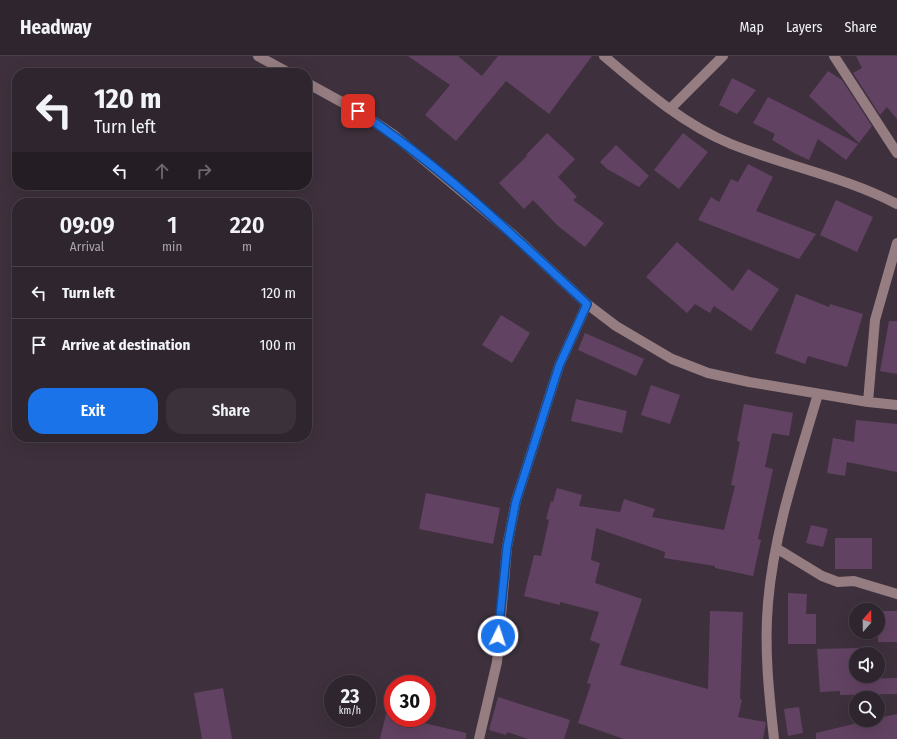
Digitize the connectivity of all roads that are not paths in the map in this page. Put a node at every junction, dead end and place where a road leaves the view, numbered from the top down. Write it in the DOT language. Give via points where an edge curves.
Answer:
graph roads {
  1 [pos="258,56"];
  2 [pos="604,56"];
  3 [pos="723,56"];
  4 [pos="834,56"];
  5 [pos="280,68"];
  6 [pos="312,86"];
  7 [pos="670,109"];
  8 [pos="897,153"];
  9 [pos="897,204"];
  10 [pos="897,243"];
  11 [pos="587,304"];
  12 [pos="818,394"];
  13 [pos="868,402"];
  14 [pos="897,405"];
  15 [pos="776,548"];
  16 [pos="897,594"];
  17 [pos="479,739"];
  18 [pos="774,739"];
  1 -- 5 [label="street"];
  2 -- 7 [label="street"];
  3 -- 7 [label="street"];
  4 -- 8 [label="street"];
  6 -- 11 [label="street" via="394,134 511,234"];
  7 -- 9 [label="street" via="698,128 731,144 856,186"];
  10 -- 13 [label="street" via="875,320"];
  11 -- 12 [label="street" via="616,326 672,359 708,373"];
  11 -- 17 [label="street" via="559,366 516,501 507,547 496,662"];
  12 -- 13 [label="street"];
  12 -- 15 [label="street"];
  13 -- 14 [label="street"];
  15 -- 16 [label="street" via="822,576 838,582 854,581"];
  15 -- 18 [label="street" via="768,603 768,685"];
}
